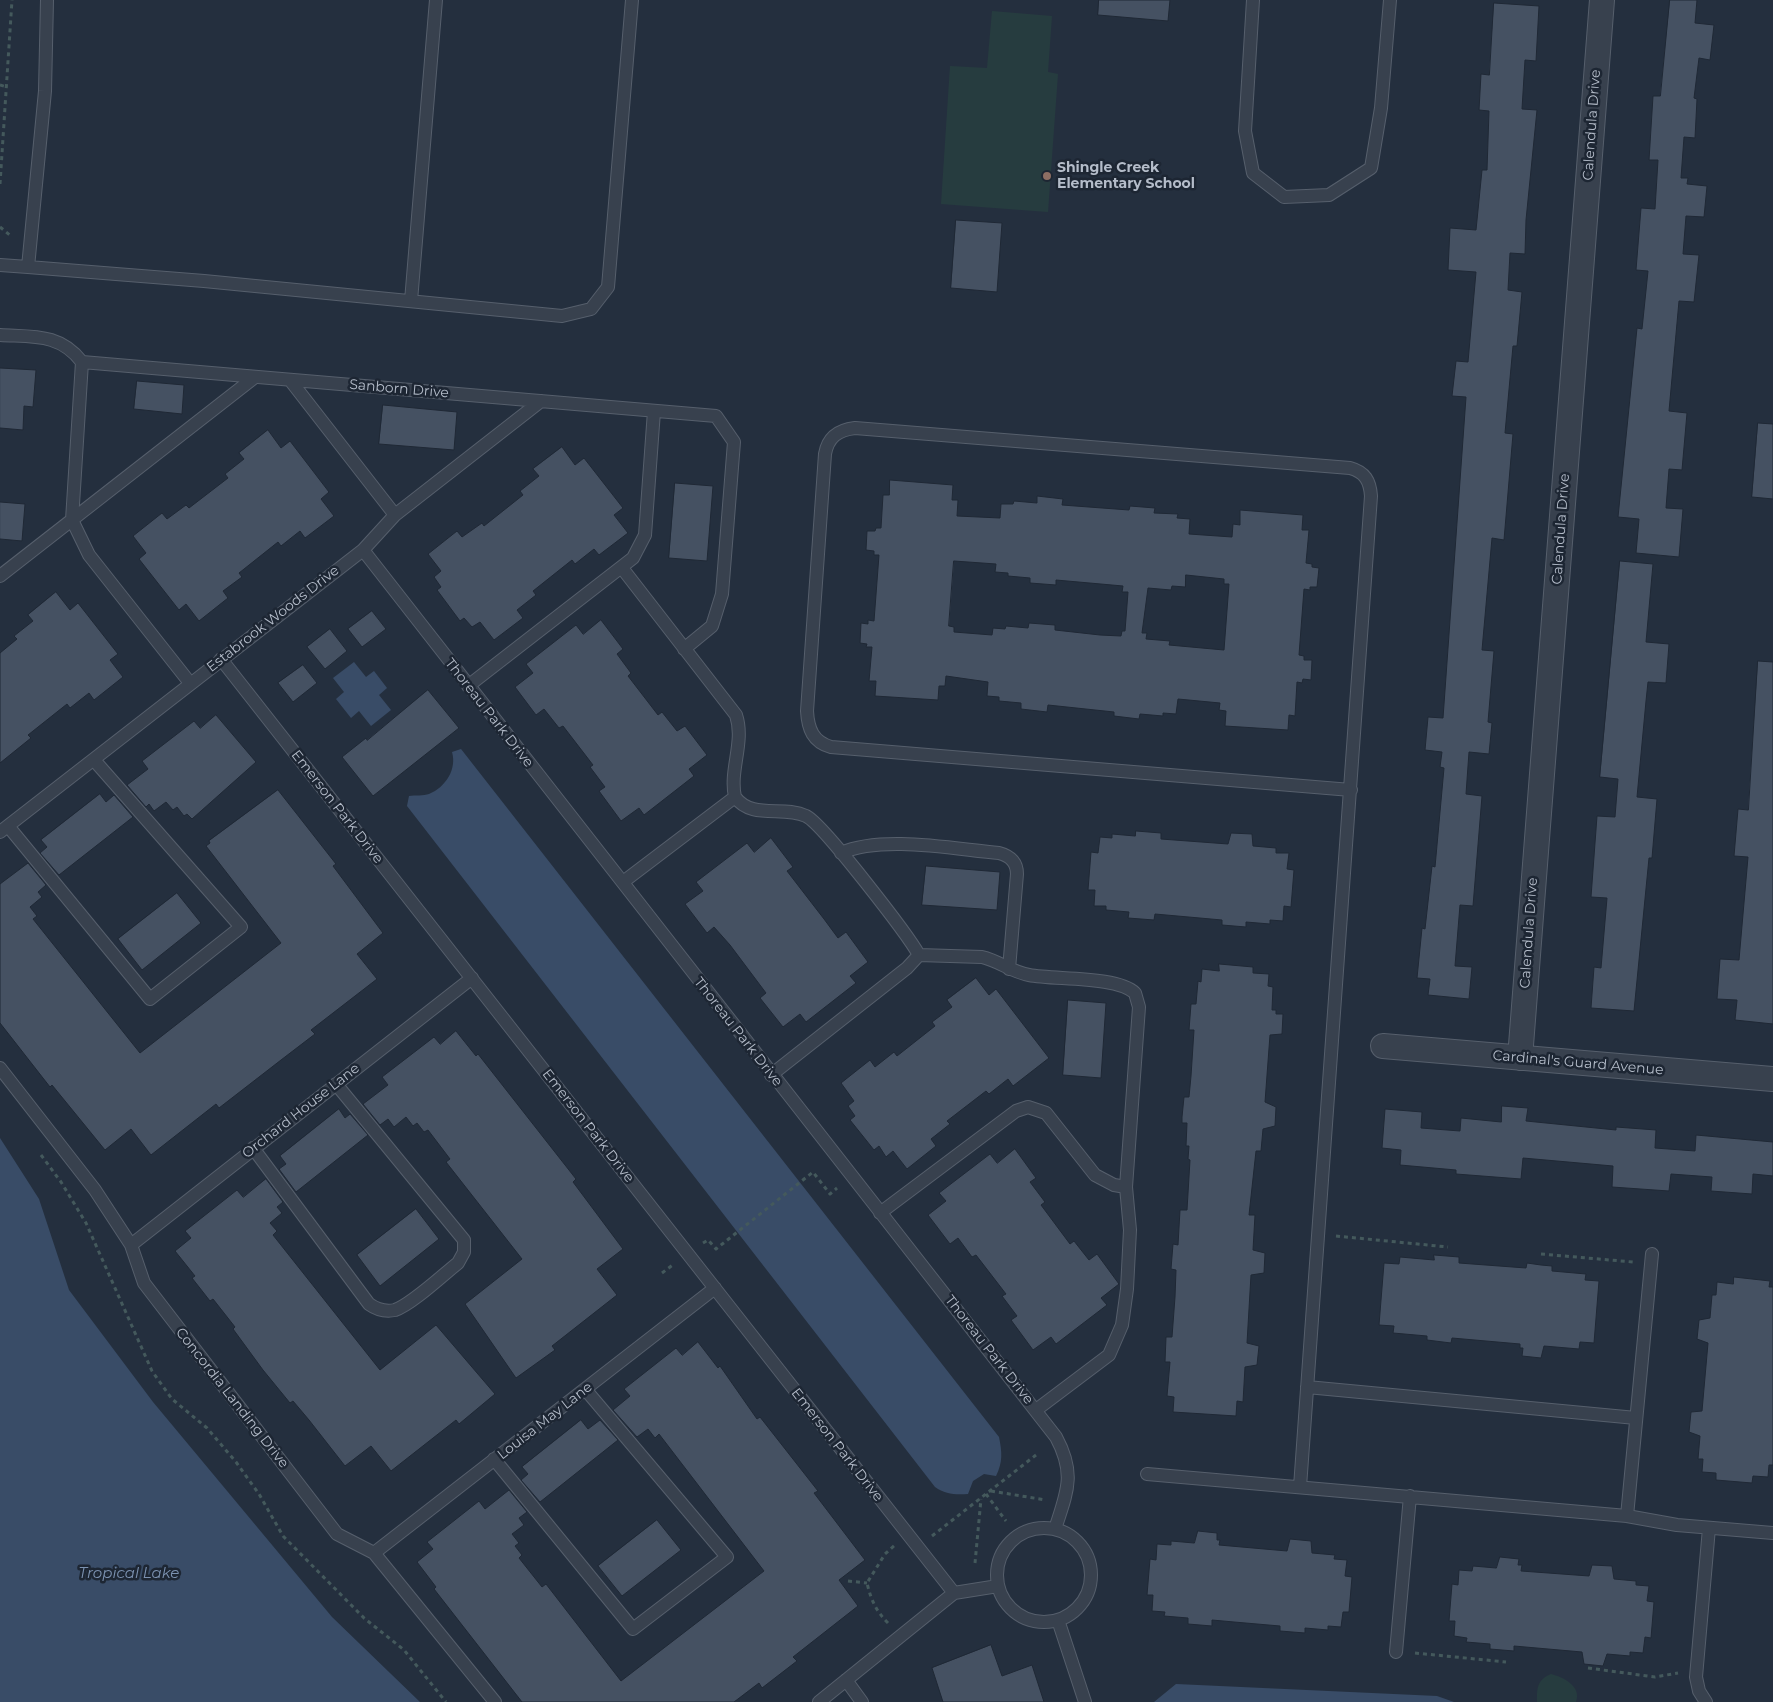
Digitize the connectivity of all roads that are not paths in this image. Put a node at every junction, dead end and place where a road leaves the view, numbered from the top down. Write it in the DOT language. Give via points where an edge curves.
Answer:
graph roads {
  1 [pos="47,0"];
  2 [pos="436,0"];
  3 [pos="632,0"];
  4 [pos="1253,0"];
  5 [pos="1390,0"];
  6 [pos="1602,0"];
  7 [pos="0,265"];
  8 [pos="28,267"];
  9 [pos="411,302"];
  10 [pos="0,335"];
  11 [pos="82,362"];
  12 [pos="255,377"];
  13 [pos="290,380"];
  14 [pos="541,401"];
  15 [pos="654,411"];
  16 [pos="395,515"];
  17 [pos="72,520"];
  18 [pos="362,550"];
  19 [pos="622,568"];
  20 [pos="0,576"];
  21 [pos="684,649"];
  22 [pos="220,659"];
  23 [pos="190,683"];
  24 [pos="468,686"];
  25 [pos="94,760"];
  26 [pos="1351,790"];
  27 [pos="735,797"];
  28 [pos="4,829"];
  29 [pos="841,853"];
  30 [pos="622,882"];
  31 [pos="919,955"];
  32 [pos="1010,969"];
  33 [pos="472,978"];
  34 [pos="1384,1046"];
  35 [pos="1520,1058"];
  36 [pos="0,1068"];
  37 [pos="772,1075"];
  38 [pos="1773,1079"];
  39 [pos="336,1084"];
  40 [pos="253,1148"];
  41 [pos="1126,1187"];
  42 [pos="880,1213"];
  43 [pos="130,1245"];
  44 [pos="1651,1258"];
  45 [pos="715,1288"];
  46 [pos="1307,1387"];
  47 [pos="585,1389"];
  48 [pos="1036,1410"];
  49 [pos="1636,1418"];
  50 [pos="494,1459"];
  51 [pos="1147,1474"];
  52 [pos="1300,1487"];
  53 [pos="1410,1496"];
  54 [pos="1627,1516"];
  55 [pos="1709,1528"];
  56 [pos="1055,1529"];
  57 [pos="1773,1533"];
  58 [pos="374,1553"];
  59 [pos="998,1586"];
  60 [pos="954,1594"];
  61 [pos="1058,1620"];
  62 [pos="1396,1652"];
  63 [pos="846,1680"];
  64 [pos="494,1702"];
  65 [pos="819,1702"];
  66 [pos="862,1702"];
  67 [pos="1085,1702"];
  68 [pos="1706,1702"];
  1 -- 8 [label="lane" via="45,91"];
  2 -- 9 [label="lane"];
  3 -- 9 [label="lane" via="608,287 591,309 562,316"];
  4 -- 5 [label="lane" via="1245,132 1253,173 1284,197 1329,195 1371,168 1381,108"];
  6 -- 35 [label="street, Calendula Drive"];
  7 -- 8 [label="lane"];
  8 -- 9 [label="lane"];
  10 -- 11 [label="lane" via="53,339 70,348"];
  11 -- 12 [label="lane, Sanborn Drive"];
  11 -- 17 [label="lane"];
  12 -- 13 [label="lane, Sanborn Drive"];
  12 -- 17 [label="lane"];
  13 -- 14 [label="lane, Sanborn Drive"];
  13 -- 16 [label="lane"];
  14 -- 15 [label="lane, Sanborn Drive"];
  14 -- 16 [label="lane, Estabrook Woods Drive"];
  15 -- 19 [label="lane" via="646,535 633,558"];
  15 -- 21 [label="lane, Sanborn Drive" via="716,416 734,442 722,594 712,626"];
  16 -- 18 [label="lane, Estabrook Woods Drive"];
  17 -- 20 [label="lane"];
  17 -- 23 [label="lane" via="89,554"];
  18 -- 22 [label="lane, Estabrook Woods Drive"];
  18 -- 24 [label="lane, Thoreau Park Drive"];
  19 -- 21 [label="lane"];
  19 -- 24 [label="lane"];
  21 -- 27 [label="lane" via="738,722 733,780"];
  22 -- 23 [label="lane, Estabrook Woods Drive"];
  22 -- 33 [label="lane, Emerson Park Drive"];
  23 -- 25 [label="lane, Estabrook Woods Drive"];
  24 -- 30 [label="lane, Thoreau Park Drive"];
  25 -- 28 [label="lane, Estabrook Woods Drive"];
  25 -- 28 [label="lane" via="241,927 150,999"];
  26 -- 26 [label="lane" via="1371,496 1364,474 1350,468 855,428 838,432 831,438 825,454 808,711 811,732 816,740 832,747"];
  26 -- 46 [label="lane"];
  27 -- 29 [label="lane" via="740,804 754,810 806,816 819,826"];
  27 -- 30 [label="lane"];
  29 -- 31 [label="lane"];
  29 -- 32 [label="lane" via="862,846 886,844 999,853 1010,857 1017,874"];
  30 -- 37 [label="lane, Thoreau Park Drive"];
  31 -- 32 [label="lane" via="982,957"];
  31 -- 37 [label="lane" via="908,968"];
  32 -- 41 [label="lane" via="1035,976 1121,984 1135,993 1139,1007"];
  33 -- 39 [label="lane, Orchard House Lane"];
  33 -- 45 [label="lane, Emerson Park Drive"];
  34 -- 35 [label="street, Cardinal's Guard Avenue"];
  35 -- 38 [label="street, Cardinal's Guard Avenue"];
  36 -- 43 [label="lane, Concordia Landing Drive" via="95,1190"];
  37 -- 42 [label="lane, Thoreau Park Drive"];
  39 -- 40 [label="lane, Orchard House Lane"];
  39 -- 40 [label="lane" via="464,1240 464,1252 458,1263 409,1302 388,1311 369,1304"];
  40 -- 43 [label="lane, Orchard House Lane"];
  41 -- 42 [label="lane" via="1095,1175 1046,1113 1028,1108 1016,1111"];
  41 -- 48 [label="lane" via="1130,1230 1127,1289 1116,1342 1109,1355"];
  42 -- 48 [label="lane, Thoreau Park Drive"];
  43 -- 58 [label="lane, Concordia Landing Drive" via="144,1283 337,1534"];
  44 -- 49 [label="lane"];
  45 -- 47 [label="lane, Louisa May Lane"];
  45 -- 60 [label="lane, Emerson Park Drive"];
  46 -- 49 [label="lane"];
  46 -- 52 [label="lane"];
  47 -- 50 [label="lane, Louisa May Lane"];
  47 -- 50 [label="lane" via="727,1557 633,1629"];
  48 -- 56 [label="lane, Thoreau Park Drive" via="1056,1437 1068,1462 1068,1488"];
  49 -- 54 [label="lane"];
  50 -- 58 [label="lane, Louisa May Lane"];
  51 -- 52 [label="lane"];
  52 -- 53 [label="lane"];
  53 -- 54 [label="lane"];
  53 -- 62 [label="lane"];
  54 -- 55 [label="lane"];
  55 -- 57 [label="lane"];
  55 -- 68 [label="lane" via="1696,1670 1699,1691"];
  56 -- 59 [label="lane" via="1028,1530 1011,1542 1000,1559"];
  56 -- 61 [label="lane" via="1078,1543 1090,1567 1087,1594 1070,1614"];
  58 -- 64 [label="lane, Concordia Landing Drive"];
  59 -- 60 [label="lane"];
  59 -- 61 [label="lane" via="1002,1598 1020,1616 1032,1621"];
  60 -- 63 [label="lane"];
  61 -- 67 [label="lane"];
  63 -- 65 [label="lane"];
  63 -- 66 [label="lane"];
}
